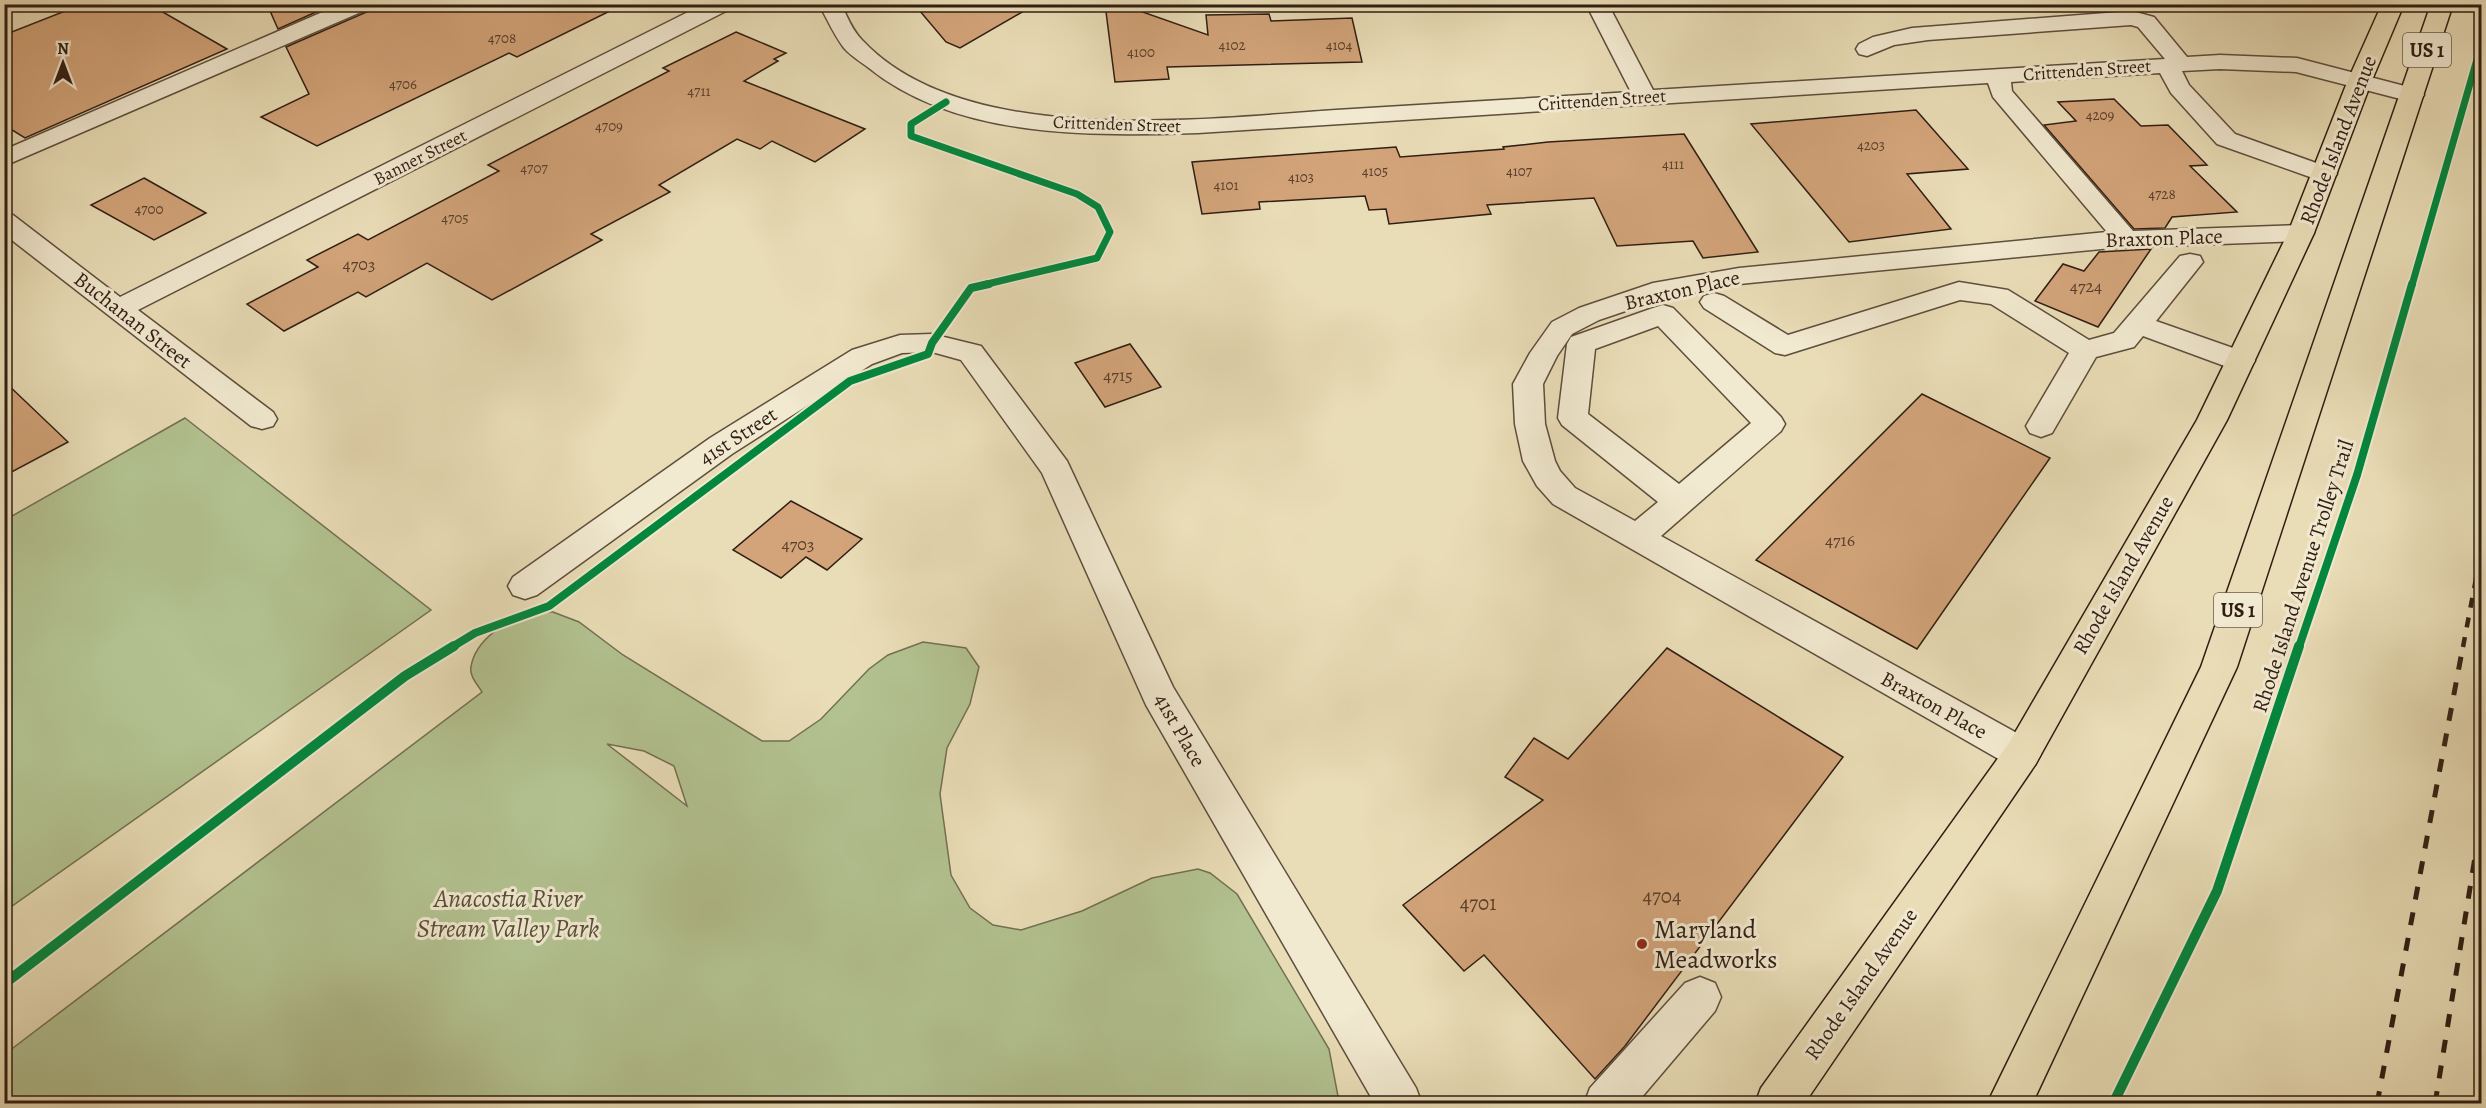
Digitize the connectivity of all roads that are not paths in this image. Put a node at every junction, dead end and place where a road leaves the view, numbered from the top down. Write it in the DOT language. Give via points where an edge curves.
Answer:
graph roads {
  1 [pos="9,4"];
  2 [pos="360,4"];
  3 [pos="722,4"];
  4 [pos="830,4"];
  5 [pos="1597,4"];
  6 [pos="2393,4"];
  7 [pos="4,6"];
  8 [pos="2438,6"];
  9 [pos="1867,49"];
  10 [pos="2175,65"];
  11 [pos="1998,76"];
  12 [pos="2360,80"];
  13 [pos="2412,95"];
  14 [pos="1645,97"];
  15 [pos="4,159"];
  16 [pos="2324,174"];
  17 [pos="4,221"];
  18 [pos="2301,233"];
  19 [pos="2125,239"];
  20 [pos="2190,262"];
  21 [pos="1714,302"];
  22 [pos="118,309"];
  23 [pos="2137,324"];
  24 [pos="2085,350"];
  25 [pos="971,353"];
  26 [pos="2240,361"];
  27 [pos="262,419"];
  28 [pos="2041,426"];
  29 [pos="1680,502"];
  30 [pos="1637,538"];
  31 [pos="525,586"];
  32 [pos="2022,754"];
  33 [pos="1700,997"];
  34 [pos="1400,1104"];
  35 [pos="1606,1104"];
  36 [pos="1777,1104"];
  37 [pos="2009,1104"];
  1 -- 7 [label="street"];
  2 -- 15 [label="street"];
  3 -- 22 [label="street, Banner Street"];
  4 -- 14 [label="street, Crittenden Street" via="855,46 920,92 962,108 1060,124 1198,126"];
  5 -- 14 [label="street"];
  6 -- 12 [label="main road, Rhode Island Avenue / US 1"];
  8 -- 13 [label="main road, US 1"];
  9 -- 10 [label="street" via="1899,37 1928,33 2132,18 2146,22"];
  10 -- 11 [label="street, Crittenden Street"];
  10 -- 12 [label="street, Crittenden Street" via="2276,63"];
  10 -- 16 [label="street" via="2179,88 2226,140"];
  11 -- 14 [label="street, Crittenden Street"];
  11 -- 19 [label="street" via="2001,92"];
  12 -- 13 [label="street, Crittenden Street"];
  12 -- 16 [label="main road, Rhode Island Avenue / US 1"];
  13 -- 37 [label="main road, US 1" via="2219,667"];
  16 -- 18 [label="main road, Rhode Island Avenue / US 1"];
  17 -- 22 [label="street, Buchanan Street"];
  18 -- 19 [label="street, Braxton Place"];
  18 -- 26 [label="main road, Rhode Island Avenue / US 1"];
  19 -- 30 [label="street, Braxton Place" via="1739,276 1653,292 1589,314 1562,328 1528,384 1530,424 1539,461 1564,496"];
  20 -- 23 [label="street"];
  21 -- 24 [label="street" via="1785,346 1959,291 1998,296"];
  22 -- 27 [label="street, Buchanan Street"];
  23 -- 24 [label="street" via="2124,340"];
  23 -- 26 [label="street"];
  24 -- 28 [label="street"];
  25 -- 31 [label="street, 41st Street" via="932,343 900,344 862,357 721,446"];
  25 -- 34 [label="street, 41st Place" via="1056,469 1159,695"];
  26 -- 32 [label="main road, Rhode Island Avenue / US 1" via="2211,420"];
  29 -- 29 [label="street" via="1770,424 1663,314 1581,344 1573,418"];
  29 -- 30 [label="street"];
  30 -- 32 [label="street, Braxton Place"];
  32 -- 36 [label="main road, Rhode Island Avenue / US 1"];
  33 -- 35 [label="street"];
}
